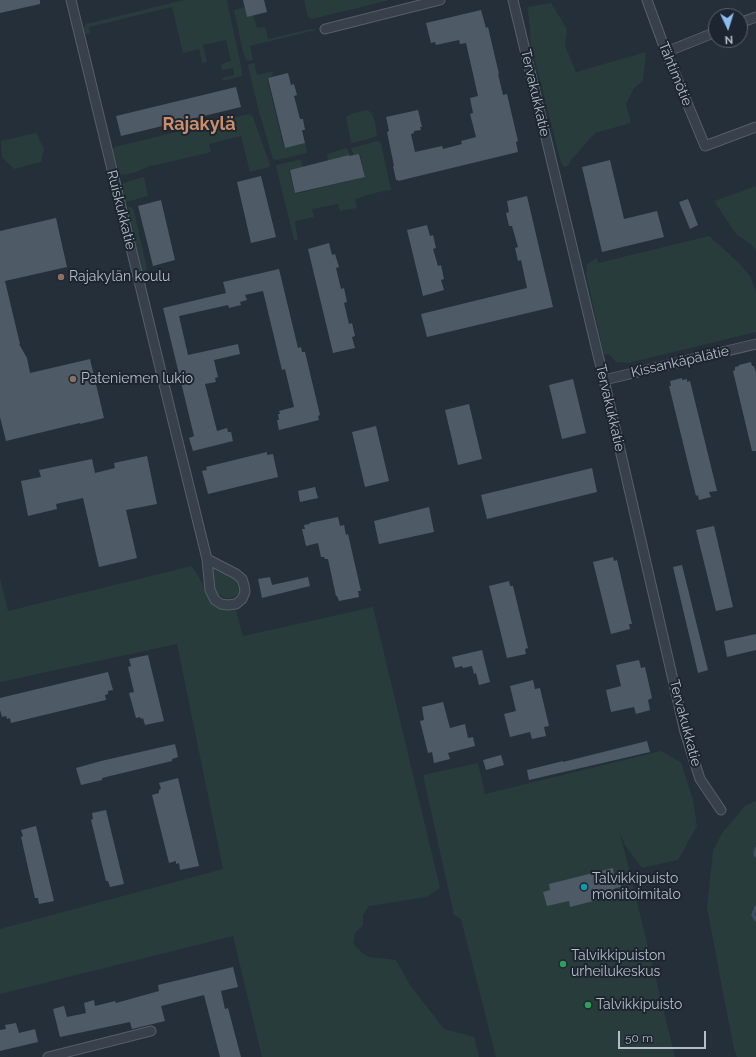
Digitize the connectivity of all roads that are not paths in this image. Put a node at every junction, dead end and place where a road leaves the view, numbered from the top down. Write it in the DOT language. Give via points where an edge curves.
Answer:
graph roads {
  1 [pos="71,0"];
  2 [pos="440,0"];
  3 [pos="513,0"];
  4 [pos="647,0"];
  5 [pos="325,29"];
  6 [pos="708,35"];
  7 [pos="666,52"];
  8 [pos="756,128"];
  9 [pos="756,344"];
  10 [pos="604,380"];
  11 [pos="207,559"];
  12 [pos="721,810"];
  13 [pos="151,1031"];
  14 [pos="66,1055"];
  15 [pos="48,1057"];
  1 -- 11 [label="street, Ruiskukkatie"];
  2 -- 5 [label="street"];
  3 -- 10 [label="street, Tervakukkatie"];
  4 -- 7 [label="street, Tähtimötie"];
  6 -- 7 [label="street"];
  7 -- 8 [label="street, Tähtimötie" via="705,146"];
  9 -- 10 [label="street, Kissankäpälätie"];
  10 -- 12 [label="street, Tervakukkatie" via="685,732 700,779"];
  11 -- 11 [label="street, Ruiskukkatie" via="213,597 221,604 236,604 245,592 242,579"];
  13 -- 14 [label="street"];
  14 -- 15 [label="street"];
}
